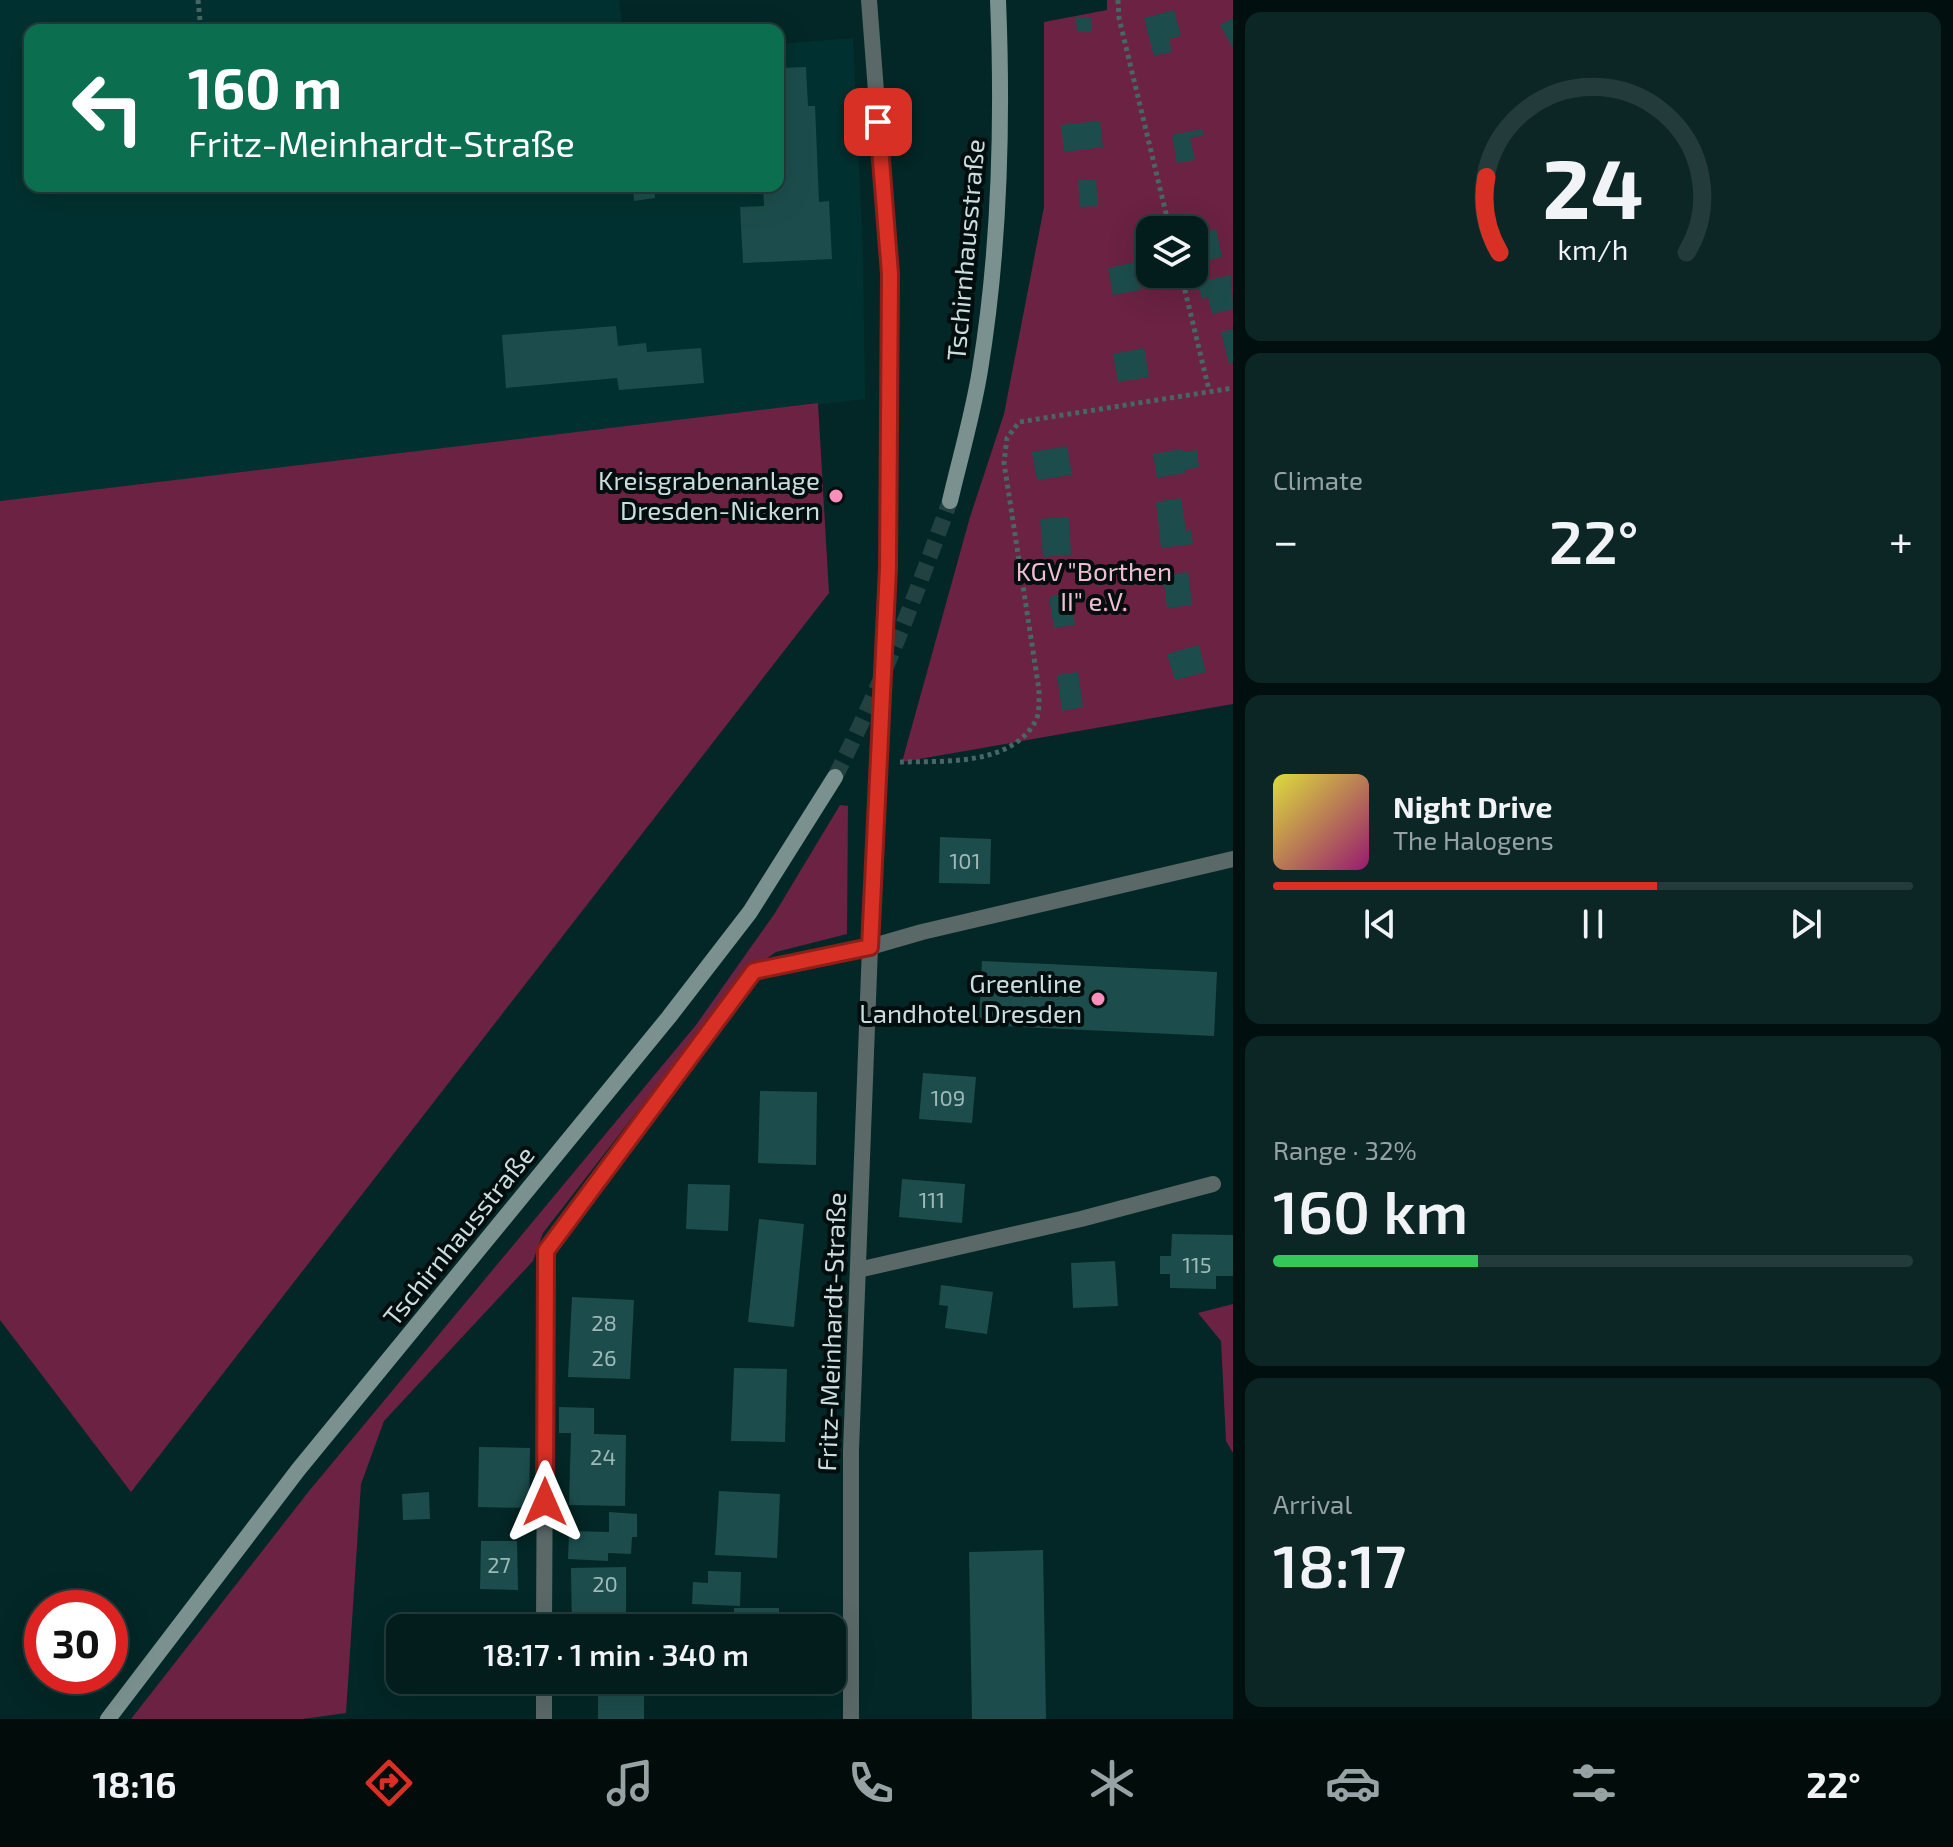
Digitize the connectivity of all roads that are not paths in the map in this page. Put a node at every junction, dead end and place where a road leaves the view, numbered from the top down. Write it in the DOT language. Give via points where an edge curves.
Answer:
graph roads {
  1 [pos="869,0"];
  2 [pos="998,0"];
  3 [pos="950,501"];
  4 [pos="835,777"];
  5 [pos="1233,859"];
  6 [pos="870,947"];
  7 [pos="1213,1184"];
  8 [pos="858,1270"];
  9 [pos="544,1614"];
  10 [pos="544,1694"];
  11 [pos="108,1719"];
  12 [pos="544,1719"];
  13 [pos="851,1719"];
  1 -- 6 [label="street, Fritz-Meinhardt-Straße" via="890,274 888,568"];
  2 -- 3 [label="main road, Tschirnhausstraße" via="1002,102 995,244 980,372"];
  4 -- 11 [label="main road, Tschirnhausstraße" via="750,912 678,1006 298,1470"];
  5 -- 6 [label="street"];
  6 -- 8 [label="street, Fritz-Meinhardt-Straße"];
  6 -- 9 [label="street" via="754,971 546,1251"];
  7 -- 8 [label="street"];
  8 -- 13 [label="street, Fritz-Meinhardt-Straße" via="851,1450"];
  10 -- 12 [label="street"];
}
